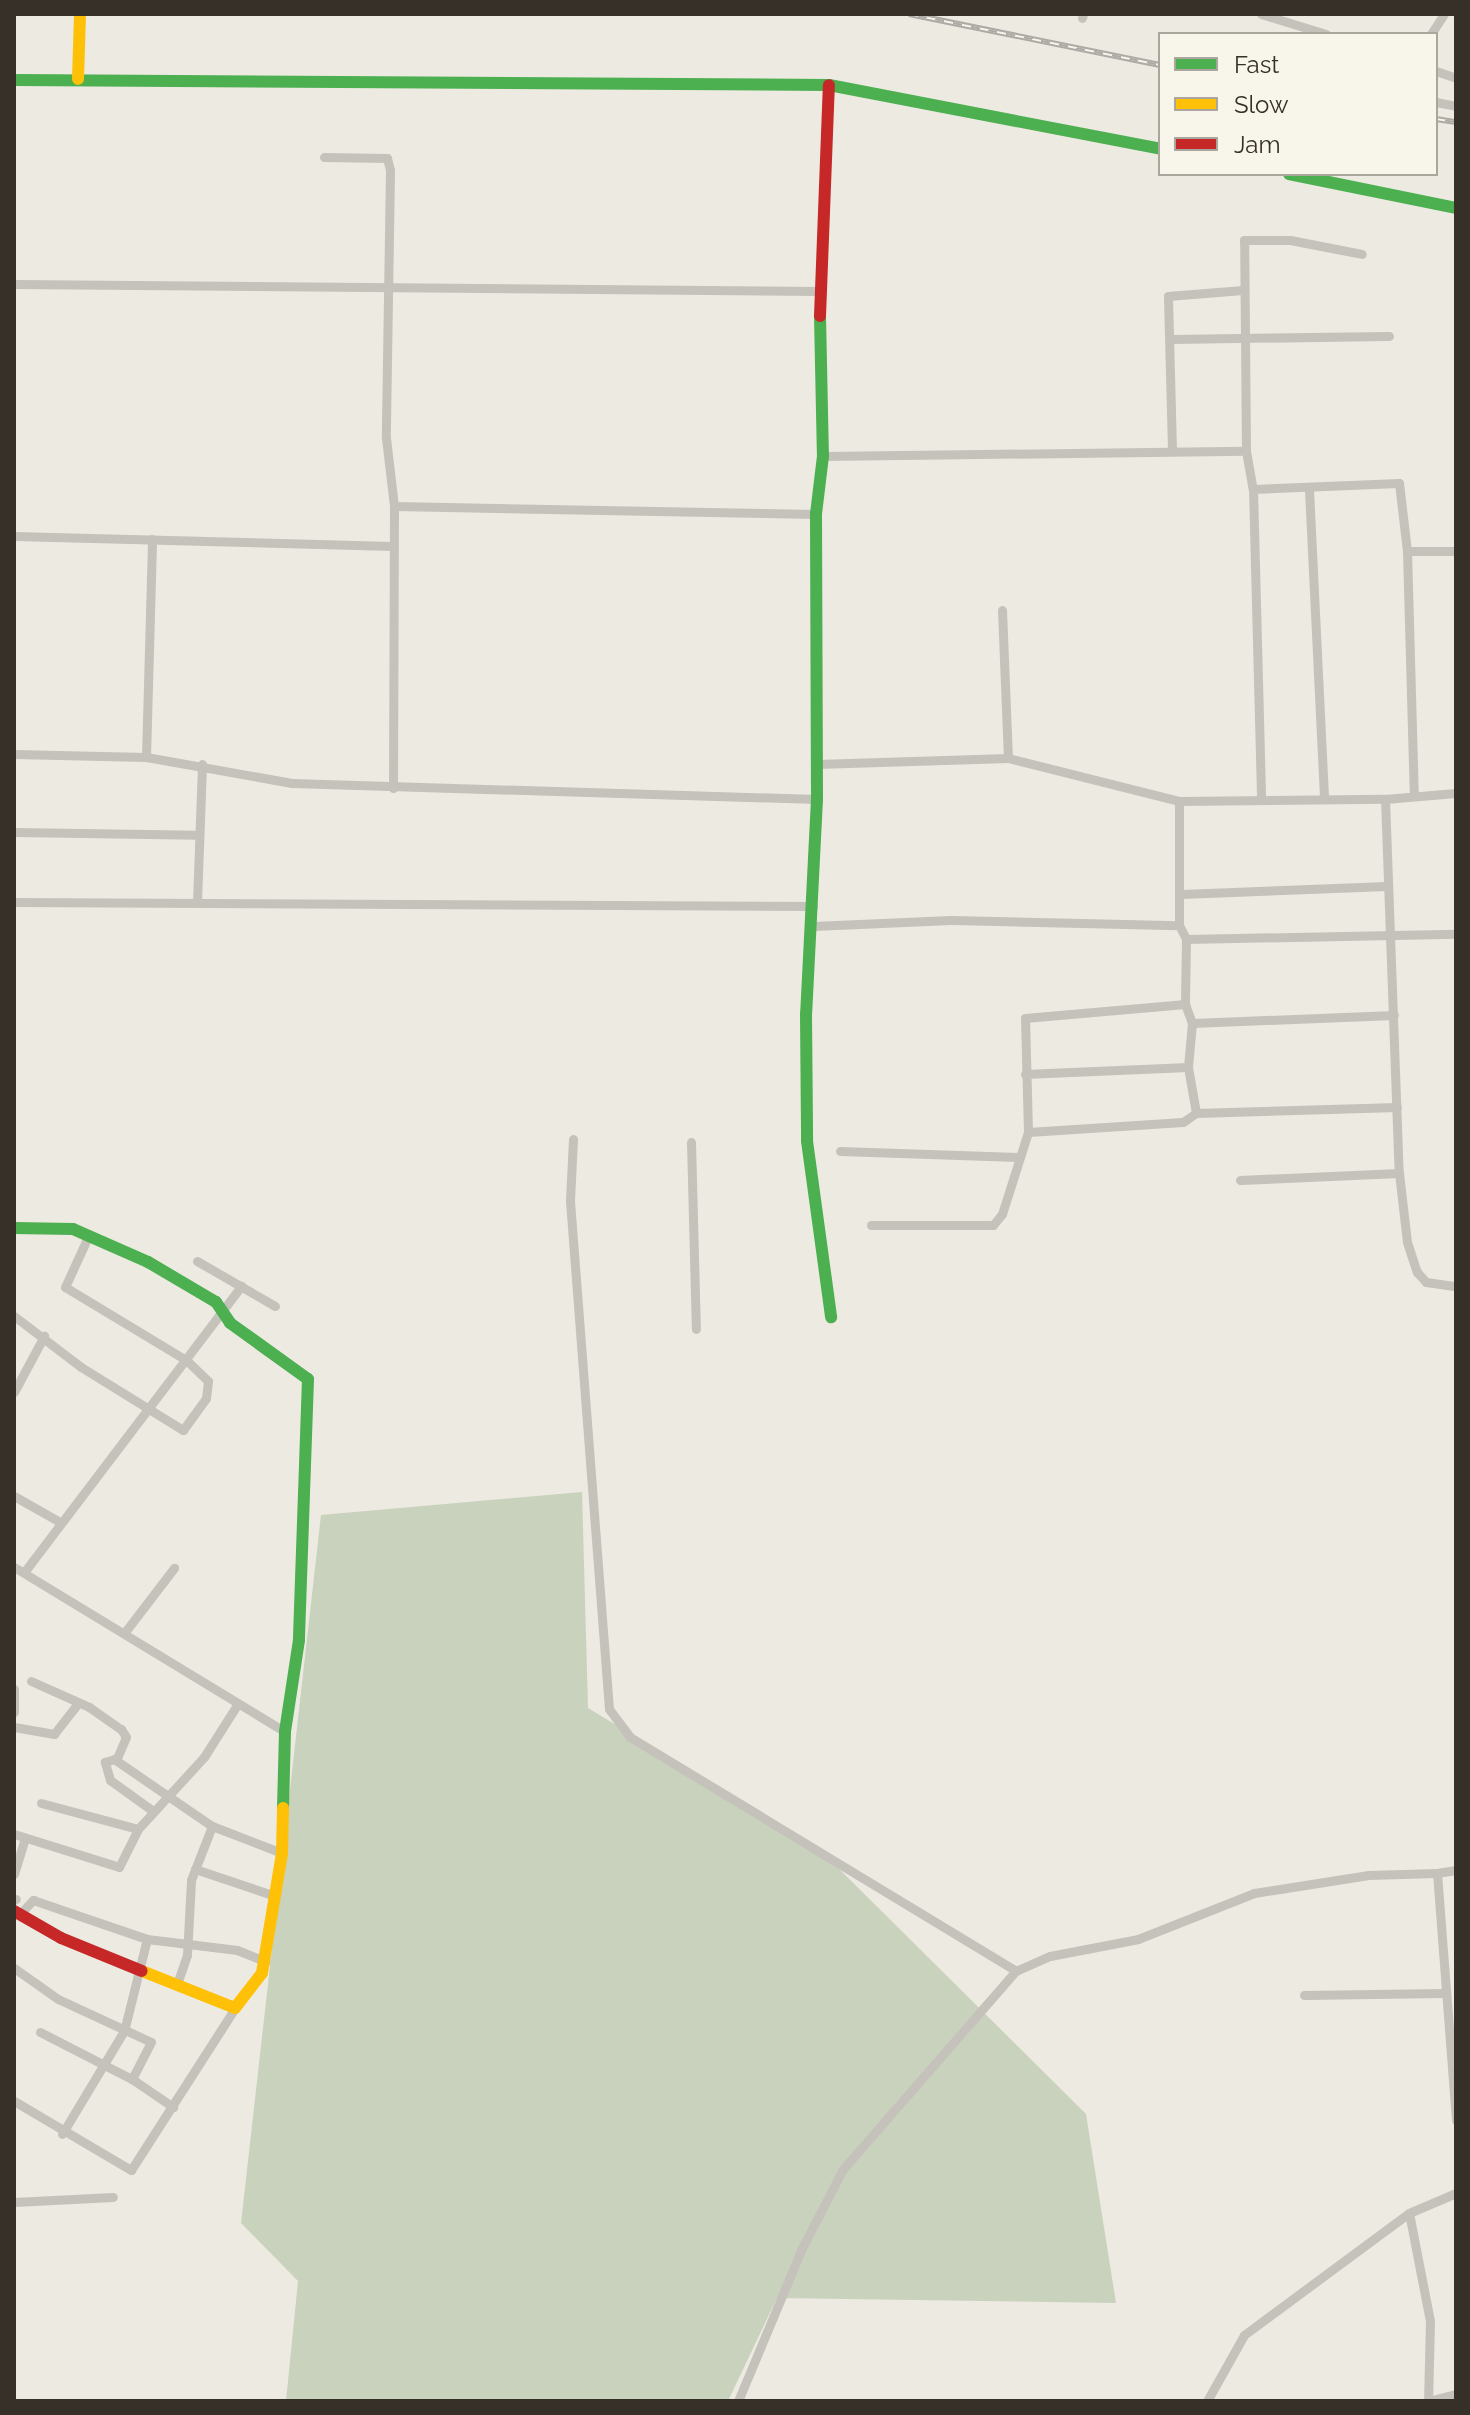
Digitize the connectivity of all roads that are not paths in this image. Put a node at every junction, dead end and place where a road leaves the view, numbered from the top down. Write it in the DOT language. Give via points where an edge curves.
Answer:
graph roads {
  1 [pos="80,14"];
  2 [pos="1261,14"];
  3 [pos="1444,14"];
  4 [pos="1320,32"];
  5 [pos="1432,32"];
  6 [pos="78,79"];
  7 [pos="14,80"];
  8 [pos="829,85"];
  9 [pos="1158,149"];
  10 [pos="324,157"];
  11 [pos="1299,176"];
  12 [pos="1456,208"];
  13 [pos="1362,254"];
  14 [pos="14,284"];
  15 [pos="386,287"];
  16 [pos="1243,290"];
  17 [pos="819,291"];
  18 [pos="1389,336"];
  19 [pos="1247,338"];
  20 [pos="1171,339"];
  21 [pos="1172,450"];
  22 [pos="1246,451"];
  23 [pos="823,456"];
  24 [pos="1253,489"];
  25 [pos="1309,490"];
  26 [pos="394,506"];
  27 [pos="816,514"];
  28 [pos="14,536"];
  29 [pos="152,539"];
  30 [pos="392,546"];
  31 [pos="1407,551"];
  32 [pos="1456,551"];
  33 [pos="1002,610"];
  34 [pos="14,754"];
  35 [pos="146,757"];
  36 [pos="1008,758"];
  37 [pos="202,764"];
  38 [pos="817,764"];
  39 [pos="393,788"];
  40 [pos="1456,793"];
  41 [pos="1414,795"];
  42 [pos="1261,797"];
  43 [pos="1324,798"];
  44 [pos="817,799"];
  45 [pos="1385,799"];
  46 [pos="1179,801"];
  47 [pos="14,832"];
  48 [pos="197,835"];
  49 [pos="1387,886"];
  50 [pos="1181,894"];
  51 [pos="14,902"];
  52 [pos="197,902"];
  53 [pos="813,906"];
  54 [pos="1179,925"];
  55 [pos="813,926"];
  56 [pos="1456,934"];
  57 [pos="1391,935"];
  58 [pos="1186,939"];
  59 [pos="1185,1004"];
  60 [pos="1394,1015"];
  61 [pos="1192,1023"];
  62 [pos="1188,1067"];
  63 [pos="1025,1074"];
  64 [pos="1397,1107"];
  65 [pos="1196,1113"];
  66 [pos="1028,1132"];
  67 [pos="573,1139"];
  68 [pos="691,1142"];
  69 [pos="840,1151"];
  70 [pos="1019,1157"];
  71 [pos="1399,1173"];
  72 [pos="1240,1180"];
  73 [pos="871,1225"];
  74 [pos="14,1228"];
  75 [pos="87,1239"];
  76 [pos="197,1261"];
  77 [pos="241,1286"];
  78 [pos="1456,1286"];
  79 [pos="275,1306"];
  80 [pos="223,1312"];
  81 [pos="14,1316"];
  82 [pos="831,1317"];
  83 [pos="696,1329"];
  84 [pos="44,1336"];
  85 [pos="186,1360"];
  86 [pos="14,1392"];
  87 [pos="146,1410"];
  88 [pos="14,1496"];
  89 [pos="58,1521"];
  90 [pos="14,1567"];
  91 [pos="174,1568"];
  92 [pos="25,1571"];
  93 [pos="125,1632"];
  94 [pos="31,1681"];
  95 [pos="14,1689"];
  96 [pos="78,1703"];
  97 [pos="237,1705"];
  98 [pos="14,1712"];
  99 [pos="14,1727"];
  100 [pos="285,1732"];
  101 [pos="116,1760"];
  102 [pos="170,1798"];
  103 [pos="41,1803"];
  104 [pos="153,1811"];
  105 [pos="212,1826"];
  106 [pos="138,1829"];
  107 [pos="14,1834"];
  108 [pos="25,1839"];
  109 [pos="282,1853"];
  110 [pos="195,1869"];
  111 [pos="1456,1870"];
  112 [pos="1437,1873"];
  113 [pos="14,1874"];
  114 [pos="275,1896"];
  115 [pos="16,1906"];
  116 [pos="147,1939"];
  117 [pos="188,1942"];
  118 [pos="266,1962"];
  119 [pos="14,1968"];
  120 [pos="1016,1971"];
  121 [pos="139,1972"];
  122 [pos="177,1984"];
  123 [pos="1444,1993"];
  124 [pos="1304,1995"];
  125 [pos="235,2008"];
  126 [pos="124,2031"];
  127 [pos="40,2032"];
  128 [pos="107,2066"];
  129 [pos="132,2079"];
  130 [pos="14,2101"];
  131 [pos="173,2107"];
  132 [pos="1456,2120"];
  133 [pos="62,2134"];
  134 [pos="1456,2193"];
  135 [pos="113,2197"];
  136 [pos="14,2202"];
  137 [pos="1409,2213"];
  138 [pos="1456,2394"];
  139 [pos="738,2401"];
  140 [pos="1207,2401"];
  141 [pos="1428,2401"];
  1 -- 6 [label="street"];
  2 -- 4 [label="street"];
  3 -- 5 [label="street"];
  6 -- 7 [label="street"];
  6 -- 8 [label="street"];
  8 -- 9 [label="street"];
  8 -- 17 [label="street"];
  10 -- 15 [label="street" via="387,158"];
  11 -- 12 [label="street"];
  13 -- 16 [label="street" via="1290,240 1244,240"];
  14 -- 15 [label="street"];
  15 -- 17 [label="street"];
  15 -- 26 [label="street" via="386,438"];
  16 -- 19 [label="street"];
  16 -- 20 [label="street" via="1168,296"];
  17 -- 23 [label="street"];
  18 -- 19 [label="street"];
  19 -- 20 [label="street"];
  19 -- 22 [label="street"];
  20 -- 21 [label="street"];
  21 -- 22 [label="street"];
  21 -- 23 [label="street"];
  22 -- 24 [label="street"];
  23 -- 27 [label="street"];
  24 -- 25 [label="street"];
  24 -- 42 [label="street"];
  25 -- 31 [label="street" via="1399,483"];
  25 -- 43 [label="street"];
  26 -- 27 [label="street"];
  26 -- 30 [label="street"];
  27 -- 38 [label="street"];
  28 -- 29 [label="street"];
  29 -- 30 [label="street"];
  29 -- 35 [label="street"];
  30 -- 39 [label="street"];
  31 -- 32 [label="street"];
  31 -- 41 [label="street"];
  33 -- 36 [label="street"];
  34 -- 35 [label="street"];
  35 -- 37 [label="street"];
  36 -- 38 [label="street"];
  36 -- 46 [label="street"];
  37 -- 39 [label="street" via="292,783"];
  37 -- 48 [label="street"];
  38 -- 44 [label="street"];
  39 -- 44 [label="street"];
  40 -- 41 [label="street"];
  41 -- 45 [label="street"];
  42 -- 43 [label="street"];
  42 -- 46 [label="street"];
  43 -- 45 [label="street"];
  44 -- 53 [label="street"];
  45 -- 49 [label="street"];
  46 -- 50 [label="street"];
  47 -- 48 [label="street"];
  48 -- 52 [label="street"];
  49 -- 50 [label="street"];
  49 -- 57 [label="street"];
  50 -- 54 [label="street"];
  51 -- 52 [label="street"];
  52 -- 53 [label="street"];
  53 -- 55 [label="street"];
  54 -- 55 [label="street" via="951,920"];
  54 -- 58 [label="street"];
  55 -- 82 [label="street" via="806,1014 807,1141"];
  56 -- 57 [label="street"];
  57 -- 58 [label="street"];
  57 -- 60 [label="street"];
  58 -- 59 [label="street"];
  59 -- 61 [label="street"];
  59 -- 63 [label="street" via="1029,1015 1023,1028"];
  60 -- 61 [label="street"];
  60 -- 64 [label="street"];
  61 -- 62 [label="street"];
  62 -- 63 [label="street"];
  62 -- 65 [label="street"];
  63 -- 66 [label="street"];
  64 -- 65 [label="street"];
  64 -- 71 [label="street"];
  65 -- 66 [label="street" via="1183,1122"];
  66 -- 70 [label="street"];
  67 -- 120 [label="street" via="570,1201 609,1709 630,1737"];
  68 -- 83 [label="street"];
  69 -- 70 [label="street"];
  70 -- 73 [label="street" via="1002,1214 993,1225"];
  71 -- 72 [label="street"];
  71 -- 78 [label="street" via="1407,1242 1417,1272 1426,1282"];
  74 -- 75 [label="street" via="73,1229"];
  75 -- 80 [label="street" via="148,1262 216,1302"];
  75 -- 85 [label="street" via="65,1287"];
  76 -- 77 [label="street"];
  77 -- 79 [label="street"];
  77 -- 80 [label="street"];
  80 -- 85 [label="street"];
  80 -- 100 [label="street" via="230,1323 308,1379 299,1640"];
  81 -- 84 [label="street"];
  84 -- 86 [label="street"];
  84 -- 87 [label="street"];
  85 -- 87 [label="street"];
  85 -- 87 [label="street" via="204,1375 209,1388 183,1430"];
  87 -- 89 [label="street"];
  88 -- 89 [label="street"];
  89 -- 92 [label="street"];
  90 -- 92 [label="street"];
  91 -- 93 [label="street"];
  92 -- 93 [label="street"];
  93 -- 97 [label="street"];
  94 -- 96 [label="street"];
  95 -- 98 [label="street"];
  96 -- 99 [label="street" via="54,1734"];
  96 -- 101 [label="street" via="126,1737"];
  97 -- 100 [label="street"];
  97 -- 102 [label="street"];
  100 -- 109 [label="street"];
  101 -- 102 [label="street"];
  101 -- 104 [label="street" via="105,1762 104,1773"];
  102 -- 104 [label="street"];
  102 -- 105 [label="street"];
  103 -- 106 [label="street"];
  104 -- 106 [label="street"];
  105 -- 109 [label="street"];
  105 -- 110 [label="street"];
  106 -- 108 [label="street" via="119,1867"];
  107 -- 108 [label="street"];
  108 -- 113 [label="street"];
  109 -- 114 [label="street"];
  110 -- 114 [label="street"];
  110 -- 117 [label="street"];
  111 -- 112 [label="street"];
  112 -- 120 [label="street" via="1369,1875 1254,1893 1176,1927 1050,1956"];
  112 -- 123 [label="street"];
  114 -- 118 [label="street"];
  115 -- 116 [label="street" via="33,1900"];
  115 -- 121 [label="street"];
  116 -- 117 [label="street"];
  116 -- 121 [label="street"];
  117 -- 118 [label="street" via="237,1950"];
  117 -- 122 [label="street"];
  118 -- 125 [label="street"];
  119 -- 126 [label="street" via="58,1999"];
  120 -- 139 [label="street" via="843,2169 802,2248"];
  121 -- 122 [label="street"];
  121 -- 126 [label="street"];
  122 -- 125 [label="street"];
  123 -- 124 [label="street"];
  123 -- 132 [label="street"];
  125 -- 131 [label="street"];
  126 -- 128 [label="street"];
  126 -- 129 [label="street" via="151,2042"];
  127 -- 128 [label="street"];
  128 -- 129 [label="street"];
  128 -- 133 [label="street"];
  129 -- 131 [label="street"];
  130 -- 133 [label="street"];
  131 -- 133 [label="street" via="131,2170"];
  134 -- 137 [label="street"];
  135 -- 136 [label="street"];
  137 -- 140 [label="street" via="1244,2335"];
  137 -- 141 [label="street" via="1430,2321"];
  138 -- 141 [label="street"];
}
